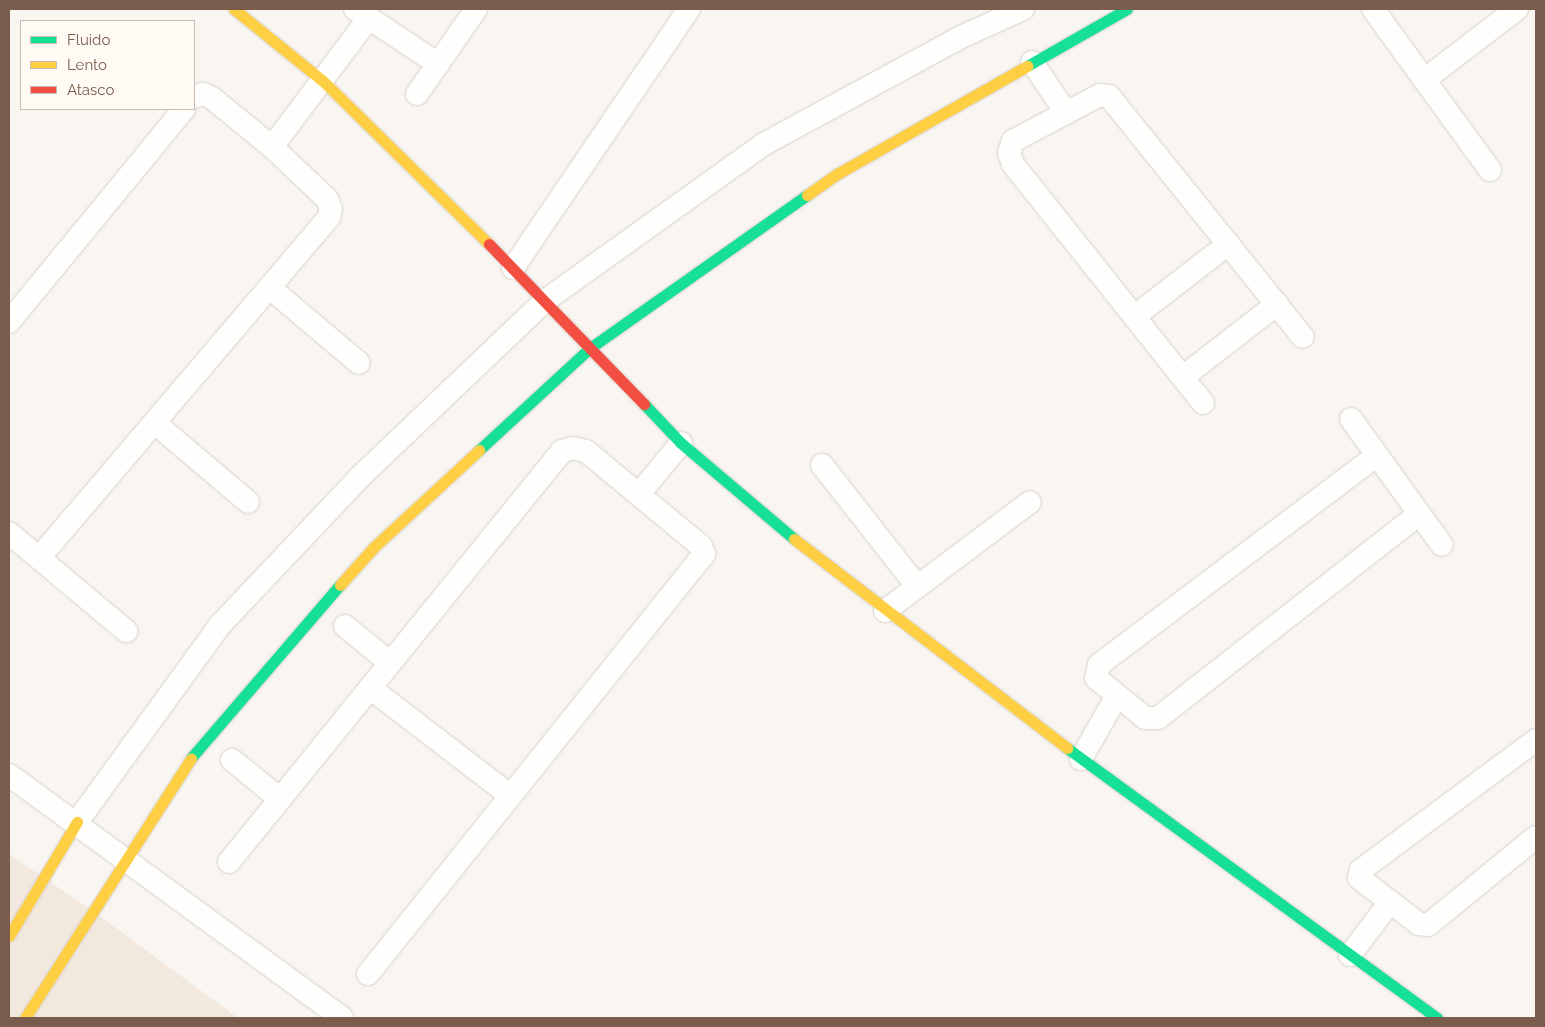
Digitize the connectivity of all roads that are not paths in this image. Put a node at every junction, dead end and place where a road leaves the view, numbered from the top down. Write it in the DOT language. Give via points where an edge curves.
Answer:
graph roads {
  1 [pos="234,9"];
  2 [pos="476,9"];
  3 [pos="689,9"];
  4 [pos="1023,9"];
  5 [pos="1373,9"];
  6 [pos="1517,9"];
  7 [pos="1120,10"];
  8 [pos="362,13"];
  9 [pos="1032,62"];
  10 [pos="438,64"];
  11 [pos="1424,80"];
  12 [pos="323,81"];
  13 [pos="417,94"];
  14 [pos="195,97"];
  15 [pos="183,110"];
  16 [pos="1065,111"];
  17 [pos="272,147"];
  18 [pos="1490,170"];
  19 [pos="1228,244"];
  20 [pos="513,268"];
  21 [pos="270,288"];
  22 [pos="546,300"];
  23 [pos="1277,304"];
  24 [pos="1135,316"];
  25 [pos="9,322"];
  26 [pos="1303,337"];
  27 [pos="590,348"];
  28 [pos="359,363"];
  29 [pos="1183,377"];
  30 [pos="1202,403"];
  31 [pos="1351,419"];
  32 [pos="154,423"];
  33 [pos="681,444"];
  34 [pos="1376,456"];
  35 [pos="822,465"];
  36 [pos="639,494"];
  37 [pos="248,502"];
  38 [pos="1030,502"];
  39 [pos="1419,514"];
  40 [pos="9,533"];
  41 [pos="1442,545"];
  42 [pos="39,558"];
  43 [pos="917,586"];
  44 [pos="885,611"];
  45 [pos="345,626"];
  46 [pos="126,631"];
  47 [pos="390,663"];
  48 [pos="370,688"];
  49 [pos="1116,698"];
  50 [pos="1536,740"];
  51 [pos="1081,759"];
  52 [pos="232,760"];
  53 [pos="9,776"];
  54 [pos="508,794"];
  55 [pos="280,799"];
  56 [pos="77,822"];
  57 [pos="1536,836"];
  58 [pos="125,858"];
  59 [pos="228,862"];
  60 [pos="1390,902"];
  61 [pos="9,936"];
  62 [pos="1350,955"];
  63 [pos="368,974"];
  64 [pos="25,1018"];
  65 [pos="342,1018"];
  66 [pos="1437,1018"];
  1 -- 12 [label="street"];
  2 -- 10 [label="street"];
  3 -- 20 [label="street"];
  4 -- 22 [label="street" via="961,37 764,144"];
  5 -- 11 [label="street"];
  6 -- 11 [label="street"];
  7 -- 9 [label="street"];
  8 -- 10 [label="street"];
  8 -- 12 [label="street"];
  9 -- 16 [label="street"];
  9 -- 27 [label="street" via="837,174"];
  10 -- 13 [label="street"];
  11 -- 18 [label="street"];
  12 -- 17 [label="street"];
  12 -- 20 [label="street"];
  14 -- 17 [label="street" via="203,94 212,98"];
  15 -- 25 [label="street"];
  16 -- 19 [label="street" via="1100,94 1109,96"];
  16 -- 24 [label="street" via="1013,141 1009,153 1013,164"];
  17 -- 21 [label="street" via="327,199 331,208 329,217"];
  19 -- 23 [label="street"];
  19 -- 24 [label="street"];
  20 -- 22 [label="street"];
  21 -- 28 [label="street"];
  21 -- 32 [label="street"];
  22 -- 27 [label="street"];
  22 -- 56 [label="street" via="362,475 220,625"];
  23 -- 26 [label="street"];
  23 -- 29 [label="street"];
  24 -- 29 [label="street"];
  27 -- 33 [label="street"];
  27 -- 58 [label="street" via="374,547 199,746"];
  29 -- 30 [label="street"];
  31 -- 34 [label="street"];
  32 -- 37 [label="street"];
  32 -- 42 [label="street"];
  33 -- 36 [label="street"];
  33 -- 44 [label="street"];
  34 -- 39 [label="street"];
  34 -- 49 [label="street" via="1099,665 1096,678"];
  35 -- 43 [label="street"];
  36 -- 47 [label="street" via="586,451 573,448 562,451"];
  36 -- 54 [label="street" via="700,546 704,554"];
  38 -- 43 [label="street"];
  39 -- 41 [label="street"];
  39 -- 49 [label="street" via="1158,718 1145,718"];
  40 -- 42 [label="street"];
  42 -- 46 [label="street"];
  43 -- 44 [label="street"];
  44 -- 51 [label="street"];
  45 -- 47 [label="street"];
  47 -- 48 [label="street"];
  48 -- 54 [label="street"];
  48 -- 55 [label="street"];
  49 -- 51 [label="street"];
  50 -- 60 [label="street" via="1361,870 1359,878"];
  51 -- 62 [label="street"];
  52 -- 55 [label="street"];
  53 -- 56 [label="street"];
  54 -- 63 [label="street"];
  55 -- 59 [label="street"];
  56 -- 58 [label="street"];
  56 -- 61 [label="street"];
  57 -- 60 [label="street" via="1428,925 1419,924"];
  58 -- 64 [label="street"];
  58 -- 65 [label="street"];
  60 -- 62 [label="street"];
  62 -- 66 [label="street"];
}
